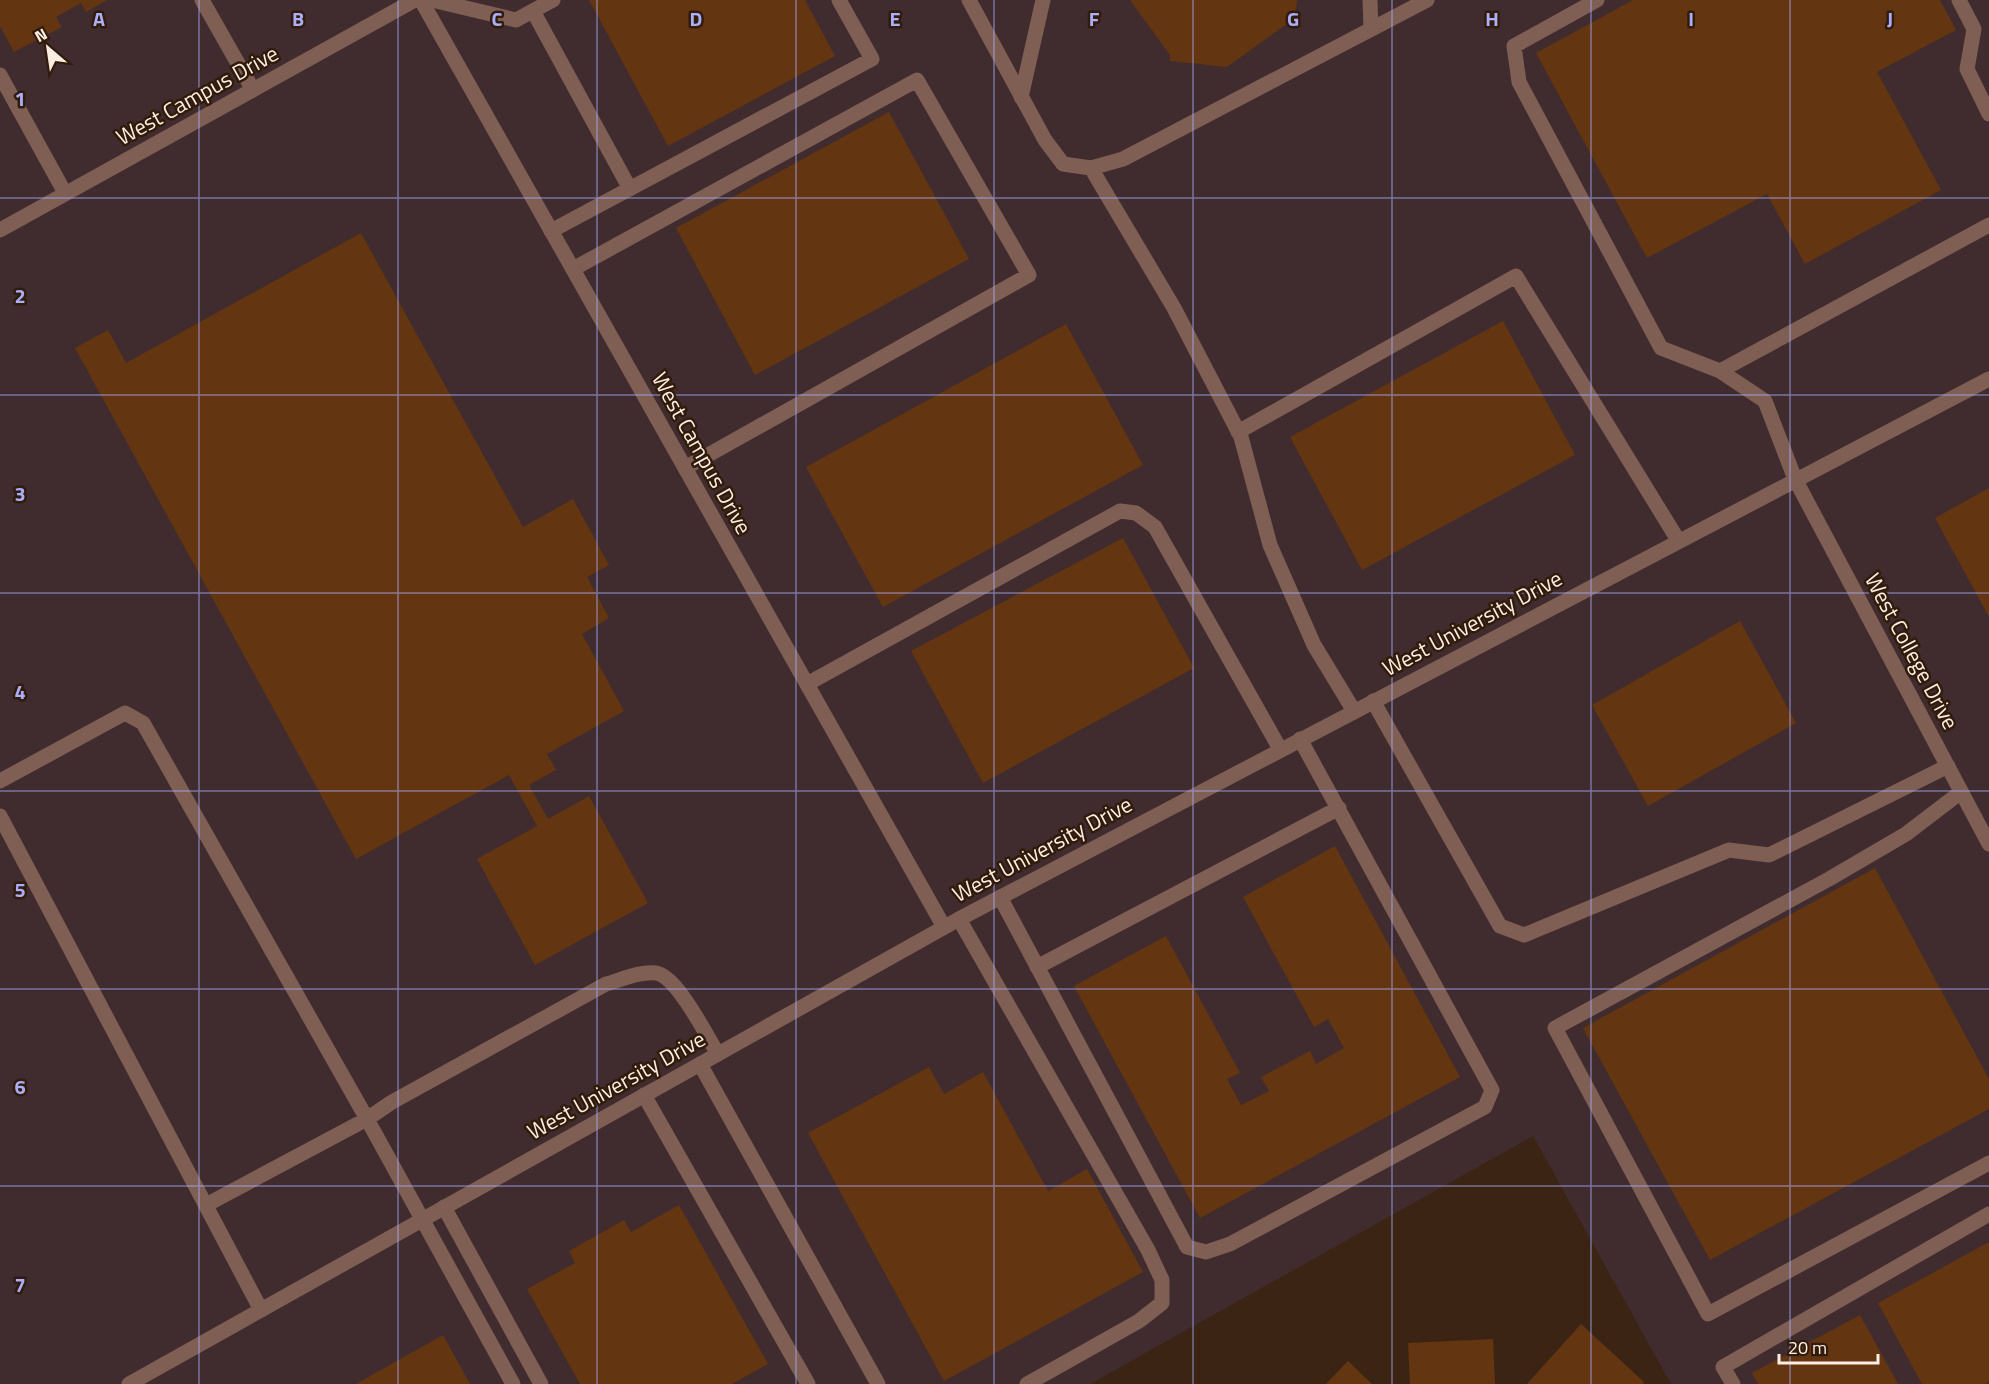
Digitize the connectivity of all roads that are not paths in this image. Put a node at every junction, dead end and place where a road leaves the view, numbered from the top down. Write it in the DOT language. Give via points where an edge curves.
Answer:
graph roads {
  1 [pos="202,0"];
  2 [pos="415,0"];
  3 [pos="422,0"];
  4 [pos="432,0"];
  5 [pos="552,0"];
  6 [pos="839,0"];
  7 [pos="969,0"];
  8 [pos="1043,0"];
  9 [pos="1370,0"];
  10 [pos="1427,0"];
  11 [pos="1597,0"];
  12 [pos="1959,0"];
  13 [pos="533,11"];
  14 [pos="1371,29"];
  15 [pos="0,75"];
  16 [pos="253,90"];
  17 [pos="1021,97"];
  18 [pos="1989,114"];
  19 [pos="1091,168"];
  20 [pos="630,189"];
  21 [pos="65,193"];
  22 [pos="1989,225"];
  23 [pos="0,229"];
  24 [pos="551,231"];
  25 [pos="573,269"];
  26 [pos="1720,371"];
  27 [pos="1989,378"];
  28 [pos="1238,432"];
  29 [pos="685,468"];
  30 [pos="1795,479"];
  31 [pos="1678,540"];
  32 [pos="807,684"];
  33 [pos="1373,701"];
  34 [pos="1354,711"];
  35 [pos="1300,739"];
  36 [pos="1280,750"];
  37 [pos="1948,766"];
  38 [pos="0,781"];
  39 [pos="1961,792"];
  40 [pos="1339,808"];
  41 [pos="0,816"];
  42 [pos="1989,844"];
  43 [pos="1000,897"];
  44 [pos="959,919"];
  45 [pos="944,927"];
  46 [pos="1037,967"];
  47 [pos="718,1054"];
  48 [pos="700,1064"];
  49 [pos="644,1095"];
  50 [pos="367,1119"];
  51 [pos="1989,1163"];
  52 [pos="206,1205"];
  53 [pos="444,1207"];
  54 [pos="1989,1214"];
  55 [pos="421,1220"];
  56 [pos="261,1310"];
  57 [pos="129,1384"];
  58 [pos="513,1384"];
  59 [pos="542,1384"];
  60 [pos="808,1384"];
  61 [pos="878,1384"];
  62 [pos="1027,1384"];
  63 [pos="1733,1384"];
  1 -- 16 [label="street"];
  2 -- 16 [label="street, West Campus Drive"];
  3 -- 24 [label="street, West Campus Drive"];
  4 -- 13 [label="street" via="516,20"];
  5 -- 13 [label="street"];
  6 -- 20 [label="street" via="872,59"];
  7 -- 17 [label="street"];
  8 -- 17 [label="street"];
  9 -- 14 [label="street"];
  10 -- 14 [label="street"];
  11 -- 26 [label="street, West College Drive" via="1514,46 1519,82 1661,348"];
  12 -- 18 [label="street" via="1974,29 1966,69"];
  13 -- 20 [label="street"];
  14 -- 19 [label="street" via="1123,159"];
  15 -- 21 [label="street"];
  16 -- 21 [label="street, West Campus Drive"];
  17 -- 19 [label="street" via="1063,164"];
  19 -- 28 [label="street" via="1173,308"];
  20 -- 24 [label="street"];
  21 -- 23 [label="street, West Campus Drive"];
  22 -- 26 [label="street"];
  24 -- 25 [label="street, West Campus Drive"];
  25 -- 29 [label="street, West Campus Drive"];
  25 -- 29 [label="street" via="917,80 1029,275"];
  26 -- 30 [label="street, West College Drive" via="1765,401"];
  27 -- 30 [label="street, West University Drive"];
  28 -- 31 [label="street" via="1516,276"];
  28 -- 34 [label="street" via="1270,545 1314,645"];
  29 -- 32 [label="street, West Campus Drive"];
  30 -- 31 [label="street, West University Drive"];
  30 -- 37 [label="street, West College Drive"];
  31 -- 33 [label="street, West University Drive"];
  32 -- 36 [label="street" via="1120,511 1136,513 1155,527"];
  32 -- 45 [label="street, West Campus Drive"];
  33 -- 34 [label="street, West University Drive"];
  33 -- 37 [label="street" via="1500,926 1524,935 1729,850 1769,855"];
  34 -- 35 [label="street, West University Drive"];
  35 -- 36 [label="street, West University Drive"];
  35 -- 40 [label="street"];
  36 -- 43 [label="street, West University Drive"];
  37 -- 39 [label="street, West College Drive"];
  38 -- 50 [label="street" via="125,713 143,723"];
  39 -- 42 [label="street, West College Drive"];
  39 -- 51 [label="street" via="1906,834 1863,860 1555,1028 1708,1314"];
  40 -- 46 [label="street"];
  40 -- 46 [label="street" via="1492,1090 1485,1107 1230,1244 1206,1252 1186,1247"];
  41 -- 52 [label="street"];
  43 -- 44 [label="street, West University Drive"];
  43 -- 46 [label="street"];
  44 -- 45 [label="street, West University Drive"];
  44 -- 62 [label="street" via="1162,1280 1162,1303 1140,1321"];
  45 -- 47 [label="street, West University Drive"];
  47 -- 48 [label="street, West University Drive"];
  47 -- 50 [label="street" via="673,981 657,973 631,976 606,984"];
  48 -- 49 [label="street, West University Drive"];
  48 -- 61 [label="street"];
  49 -- 53 [label="street, West University Drive"];
  49 -- 60 [label="street"];
  50 -- 52 [label="street"];
  50 -- 55 [label="street"];
  52 -- 56 [label="street"];
  53 -- 55 [label="street, West University Drive"];
  53 -- 59 [label="street"];
  54 -- 63 [label="street" via="1723,1366"];
  55 -- 56 [label="street, West University Drive"];
  55 -- 58 [label="street"];
  56 -- 57 [label="street, West University Drive"];
}
